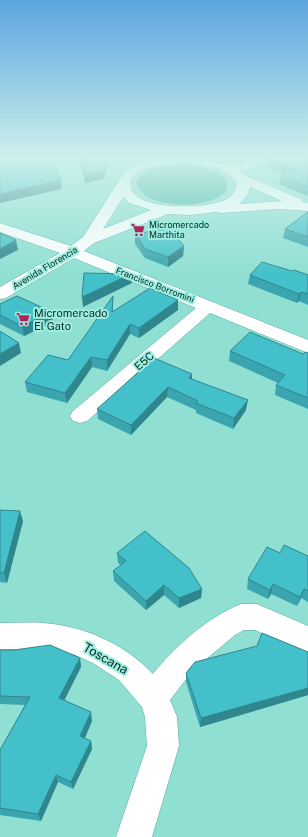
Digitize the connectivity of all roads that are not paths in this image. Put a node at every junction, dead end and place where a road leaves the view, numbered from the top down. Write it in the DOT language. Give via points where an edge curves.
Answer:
graph roads {
  1 [pos="114,196"];
  2 [pos="129,196"];
  3 [pos="240,196"];
  4 [pos="284,196"];
  5 [pos="308,207"];
  6 [pos="166,210"];
  7 [pos="204,210"];
  8 [pos="0,227"];
  9 [pos="89,240"];
  10 [pos="72,252"];
  11 [pos="0,294"];
  12 [pos="208,306"];
  13 [pos="308,347"];
  14 [pos="80,416"];
  15 [pos="0,636"];
  16 [pos="308,640"];
  17 [pos="153,697"];
  18 [pos="134,837"];
  1 -- 9 [label="street, Avenida Florencia"];
  2 -- 6 [label="street" via="148,206"];
  3 -- 7 [label="street" via="232,202"];
  4 -- 5 [label="street"];
  5 -- 7 [label="street" via="279,205"];
  6 -- 7 [label="street"];
  6 -- 9 [label="street, Avenida Florencia"];
  8 -- 10 [label="street, Francisco Borromini"];
  9 -- 10 [label="street, Avenida Florencia"];
  10 -- 11 [label="street, Avenida Florencia"];
  10 -- 12 [label="street, Francisco Borromini"];
  12 -- 13 [label="street, Francisco Borromini"];
  12 -- 14 [label="street, E5C"];
  15 -- 17 [label="street, Toscana" via="43,636 75,641 103,653 130,670"];
  16 -- 17 [label="street" via="257,617 241,617 225,626 183,660"];
  17 -- 18 [label="street, Toscana" via="161,717 163,746"];
}
